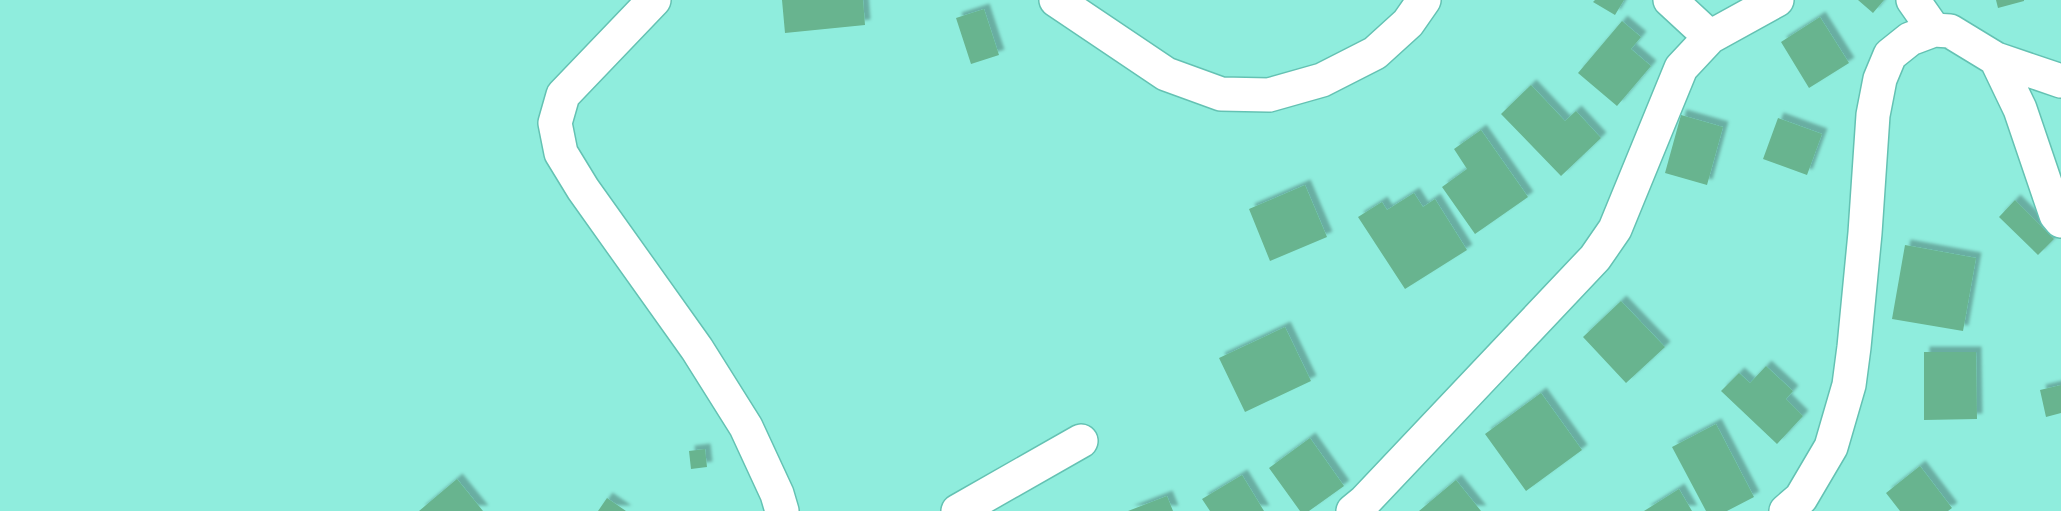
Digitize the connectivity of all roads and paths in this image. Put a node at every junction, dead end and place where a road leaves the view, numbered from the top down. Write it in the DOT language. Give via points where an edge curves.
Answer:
graph roads {
  1 [pos="654,0"];
  2 [pos="1056,0"];
  3 [pos="1424,0"];
  4 [pos="1670,0"];
  5 [pos="1777,0"];
  6 [pos="1913,0"];
  7 [pos="1934,30"];
  8 [pos="1710,37"];
  9 [pos="1996,59"];
  10 [pos="2061,81"];
  11 [pos="2061,221"];
  12 [pos="1080,441"];
  13 [pos="782,511"];
  14 [pos="958,511"];
  15 [pos="1353,511"];
  16 [pos="1786,511"];
  1 -- 13 [label="street" via="563,95 555,123 561,153 697,349 746,427"];
  2 -- 3 [label="street" via="1166,74 1221,94 1269,95 1322,80 1374,53 1408,23"];
  4 -- 8 [label="street"];
  5 -- 8 [label="street"];
  6 -- 7 [label="street"];
  7 -- 9 [label="street" via="1950,31"];
  7 -- 16 [label="street" via="1910,39 1890,55 1880,79 1873,115 1849,385 1831,447 1801,498"];
  8 -- 15 [label="street" via="1681,68 1615,229 1595,258"];
  9 -- 10 [label="street"];
  9 -- 11 [label="street" via="2020,109"];
  12 -- 14 [label="street"];
}
